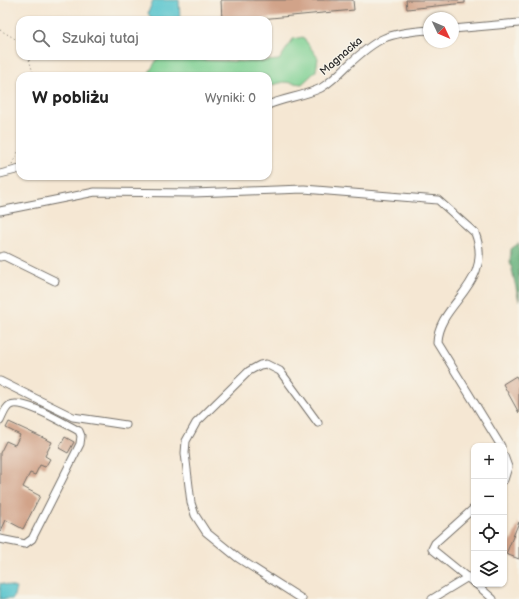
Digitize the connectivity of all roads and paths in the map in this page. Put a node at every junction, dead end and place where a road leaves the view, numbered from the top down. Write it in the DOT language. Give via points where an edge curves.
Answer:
graph roads {
  1 [pos="519,23"];
  2 [pos="459,28"];
  3 [pos="0,30"];
  4 [pos="423,31"];
  5 [pos="16,40"];
  6 [pos="29,60"];
  7 [pos="33,72"];
  8 [pos="272,104"];
  9 [pos="16,154"];
  10 [pos="12,170"];
  11 [pos="16,170"];
  12 [pos="0,174"];
  13 [pos="0,211"];
  14 [pos="0,257"];
  15 [pos="55,280"];
  16 [pos="0,381"];
  17 [pos="3,407"];
  18 [pos="0,421"];
  19 [pos="318,423"];
  20 [pos="126,425"];
  21 [pos="499,443"];
  22 [pos="471,511"];
  23 [pos="0,538"];
  24 [pos="468,577"];
  25 [pos="471,580"];
  26 [pos="480,587"];
  27 [pos="302,599"];
  28 [pos="432,599"];
  29 [pos="493,599"];
  1 -- 2 [label="street"];
  3 -- 5 [label="path"];
  4 -- 8 [label="street, Magnacka" via="385,36 364,50 331,82 321,88"];
  6 -- 7 [label="path"];
  9 -- 10 [label="path"];
  10 -- 11 [label="street"];
  10 -- 12 [label="street"];
  13 -- 21 [label="street" via="95,192 304,189 438,200 475,233 478,256 472,283 439,328 437,342"];
  14 -- 15 [label="street" via="4,256"];
  16 -- 20 [label="street" via="73,417"];
  17 -- 18 [label="street"];
  17 -- 23 [label="street" via="23,404 79,431 81,436 80,444 32,539 25,544"];
  19 -- 27 [label="street" via="280,371 266,364 248,371 196,423 186,441 191,503 206,532 238,558"];
  22 -- 24 [label="street" via="435,543 432,549"];
  24 -- 25 [label="street"];
  24 -- 28 [label="street"];
  26 -- 29 [label="street"];
}
